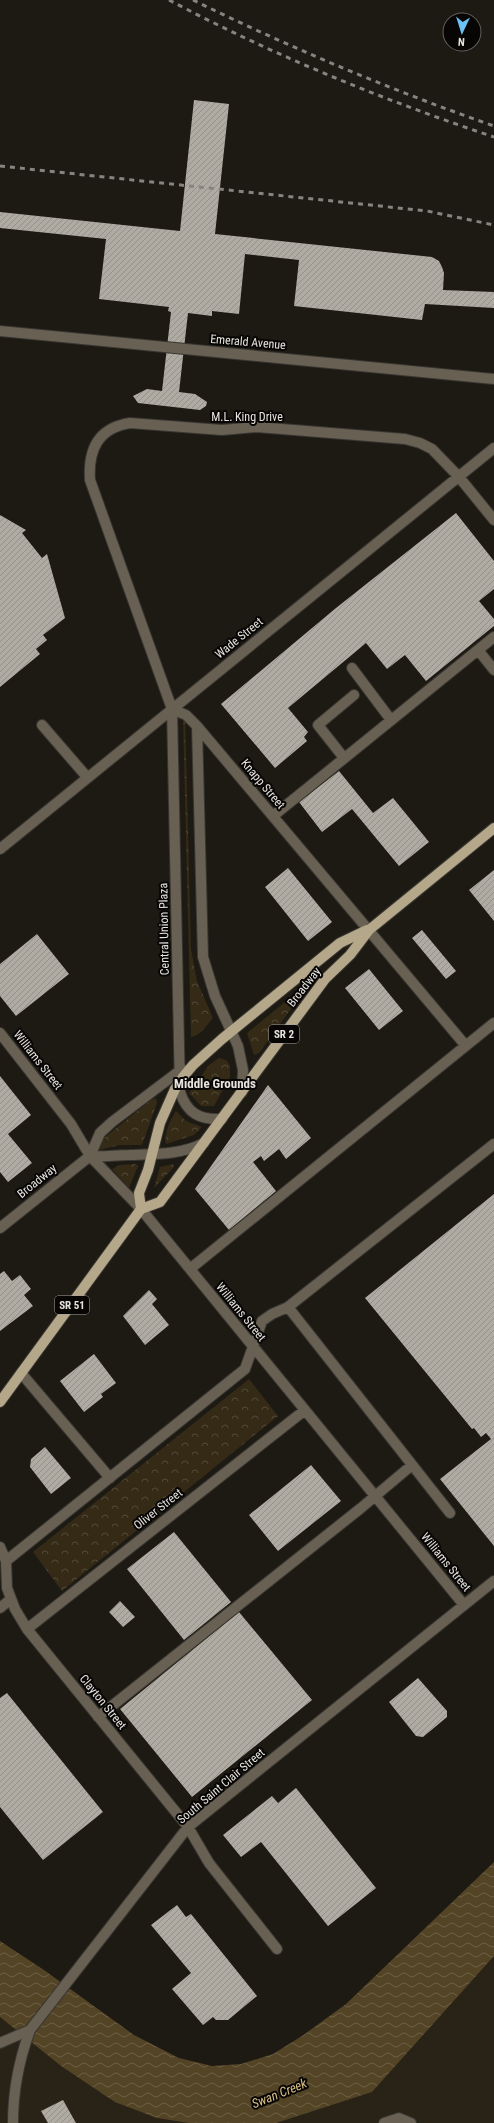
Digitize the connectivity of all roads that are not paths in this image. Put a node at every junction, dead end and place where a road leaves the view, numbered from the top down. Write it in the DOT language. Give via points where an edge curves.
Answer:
graph roads {
  1 [pos="0,331"];
  2 [pos="494,379"];
  3 [pos="494,448"];
  4 [pos="459,477"];
  5 [pos="494,520"];
  6 [pos="494,637"];
  7 [pos="478,650"];
  8 [pos="352,668"];
  9 [pos="494,670"];
  10 [pos="354,695"];
  11 [pos="172,709"];
  12 [pos="391,720"];
  13 [pos="42,725"];
  14 [pos="197,726"];
  15 [pos="344,758"];
  16 [pos="87,778"];
  17 [pos="273,816"];
  18 [pos="494,828"];
  19 [pos="0,848"];
  20 [pos="369,930"];
  21 [pos="494,1023"];
  22 [pos="232,1031"];
  23 [pos="1,1035"];
  24 [pos="222,1039"];
  25 [pos="466,1046"];
  26 [pos="179,1071"];
  27 [pos="179,1082"];
  28 [pos="242,1092"];
  29 [pos="222,1119"];
  30 [pos="204,1143"];
  31 [pos="494,1144"];
  32 [pos="151,1155"];
  33 [pos="90,1156"];
  34 [pos="141,1209"];
  35 [pos="2,1222"];
  36 [pos="190,1269"];
  37 [pos="288,1307"];
  38 [pos="253,1348"];
  39 [pos="21,1373"];
  40 [pos="0,1402"];
  41 [pos="305,1410"];
  42 [pos="412,1465"];
  43 [pos="110,1478"];
  44 [pos="375,1496"];
  45 [pos="450,1513"];
  46 [pos="0,1547"];
  47 [pos="6,1561"];
  48 [pos="494,1582"];
  49 [pos="4,1587"];
  50 [pos="11,1599"];
  51 [pos="464,1605"];
  52 [pos="0,1608"];
  53 [pos="27,1629"];
  54 [pos="98,1717"];
  55 [pos="188,1827"];
  56 [pos="277,1949"];
  57 [pos="30,2030"];
  58 [pos="4,2042"];
  59 [pos="13,2123"];
  60 [pos="384,2123"];
  61 [pos="411,2123"];
  1 -- 2 [label="street, Emerald Avenue"];
  3 -- 4 [label="street, Wade Street"];
  4 -- 5 [label="street, M.L. King Drive"];
  4 -- 11 [label="street, Wade Street"];
  4 -- 11 [label="street, M.L. King Drive" via="432,449 405,439 257,427 222,430 130,423 110,429 96,443 91,460 90,480"];
  6 -- 7 [label="street"];
  7 -- 9 [label="street"];
  7 -- 12 [label="street"];
  8 -- 12 [label="street"];
  10 -- 15 [label="street" via="318,725"];
  11 -- 14 [label="street, Knapp Street" via="186,715"];
  11 -- 16 [label="street, Wade Street"];
  11 -- 26 [label="street, Central Union Plaza"];
  12 -- 15 [label="street"];
  13 -- 16 [label="street"];
  14 -- 17 [label="street, Knapp Street"];
  14 -- 22 [label="street" via="202,943 210,983"];
  15 -- 17 [label="street"];
  16 -- 19 [label="street, Wade Street"];
  17 -- 20 [label="street, Knapp Street"];
  18 -- 20 [label="main road, Broadway / SR 2"];
  20 -- 22 [label="main road, Broadway / SR 2" via="340,943"];
  20 -- 25 [label="street, Knapp Street"];
  20 -- 28 [label="main road, Broadway / SR 2" via="350,955 325,980"];
  21 -- 25 [label="street"];
  22 -- 24 [label="main road, Broadway / SR 2"];
  22 -- 28 [label="street" via="243,1070"];
  23 -- 33 [label="street, Williams Street" via="74,1128"];
  24 -- 26 [label="street, Broadway"];
  24 -- 27 [label="main road, SR 2" via="193,1064"];
  25 -- 36 [label="street"];
  26 -- 27 [label="street, Central Union Plaza"];
  26 -- 33 [label="street, Broadway" via="100,1133"];
  27 -- 29 [label="street, Central Union Plaza" via="183,1101 194,1115"];
  27 -- 32 [label="main road, SR 2" via="160,1123"];
  28 -- 29 [label="main road, Broadway / SR 2"];
  29 -- 30 [label="main road, Broadway / SR 2"];
  30 -- 32 [label="street" via="165,1155"];
  30 -- 34 [label="main road, SR 2" via="160,1202"];
  31 -- 37 [label="street"];
  32 -- 33 [label="street" via="109,1158"];
  32 -- 34 [label="main road, SR 2" via="145,1182 139,1193"];
  33 -- 34 [label="street, Williams Street"];
  33 -- 35 [label="street, Broadway"];
  34 -- 36 [label="street, Williams Street"];
  34 -- 39 [label="main road, SR 51"];
  36 -- 38 [label="street, Williams Street"];
  37 -- 38 [label="street" via="262,1321"];
  37 -- 42 [label="street"];
  38 -- 41 [label="street, Williams Street"];
  38 -- 43 [label="street" via="245,1369"];
  39 -- 40 [label="main road, SR 51"];
  39 -- 43 [label="street"];
  41 -- 44 [label="street, Williams Street"];
  41 -- 53 [label="street, Oliver Street"];
  42 -- 44 [label="street"];
  42 -- 45 [label="street"];
  43 -- 47 [label="street"];
  44 -- 51 [label="street, Williams Street"];
  44 -- 54 [label="street"];
  46 -- 47 [label="street, Clayton Street"];
  47 -- 49 [label="street, Clayton Street"];
  48 -- 51 [label="street, South Saint Clair Street"];
  49 -- 50 [label="street, Clayton Street"];
  50 -- 52 [label="street"];
  50 -- 53 [label="street, Clayton Street"];
  51 -- 55 [label="street, South Saint Clair Street"];
  53 -- 54 [label="street, Clayton Street"];
  54 -- 55 [label="street, Clayton Street"];
  55 -- 56 [label="street, Clayton Street" via="209,1863"];
  55 -- 57 [label="street, South Saint Clair Street"];
  57 -- 58 [label="street, South Saint Clair Street"];
  57 -- 59 [label="street" via="22,2051 14,2095"];
  60 -- 61 [label="street" via="399,2118"];
}
